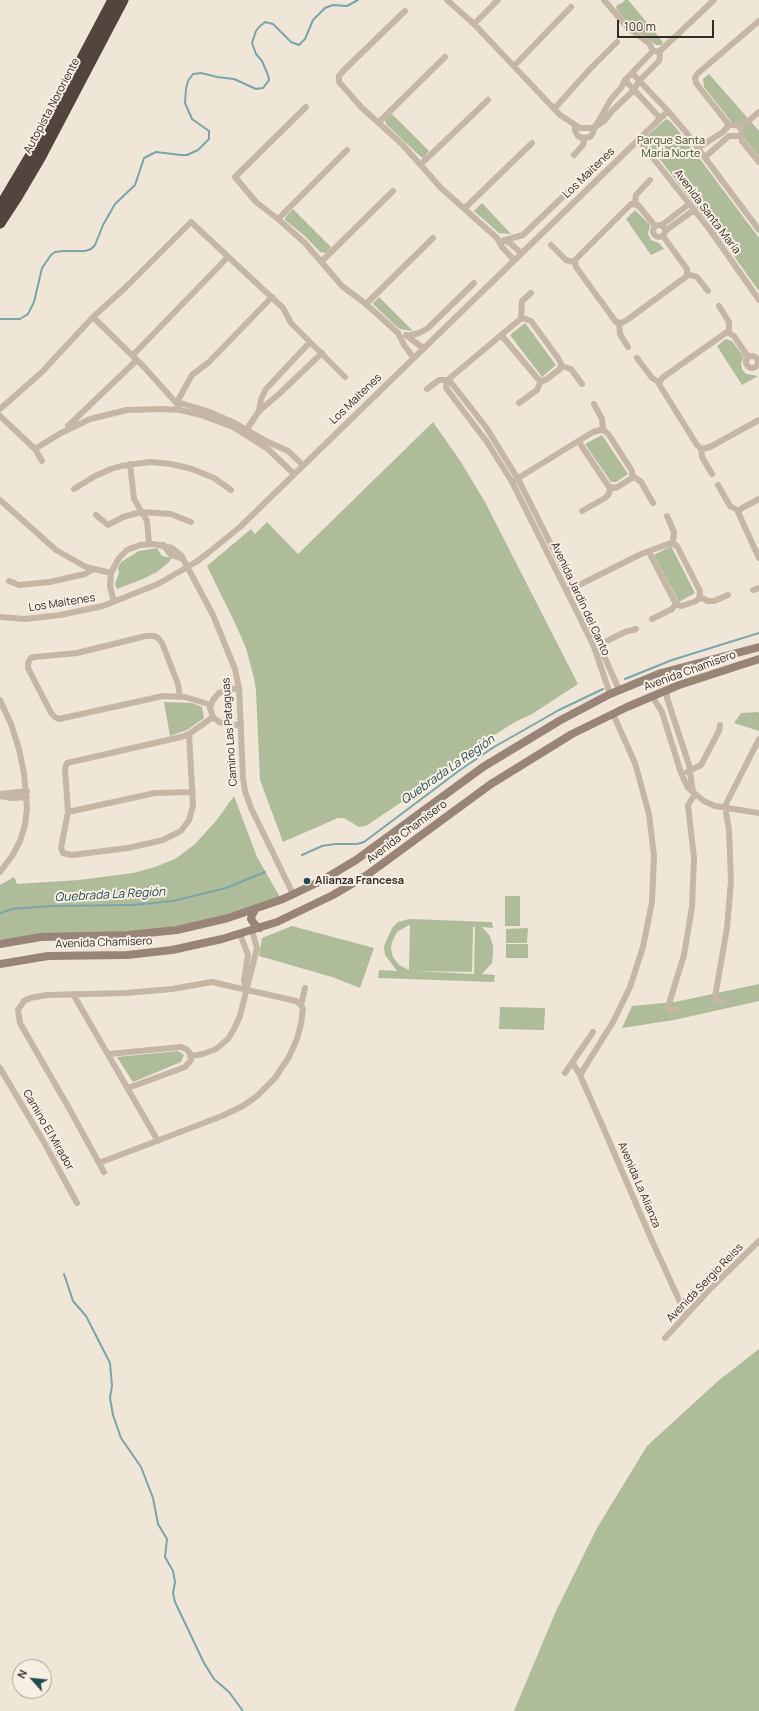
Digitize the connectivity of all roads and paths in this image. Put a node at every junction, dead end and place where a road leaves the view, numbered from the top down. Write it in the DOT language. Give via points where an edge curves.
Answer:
graph roads {
  1 [pos="114,0"];
  2 [pos="123,0"];
  3 [pos="447,0"];
  4 [pos="498,0"];
  5 [pos="604,0"];
  6 [pos="615,0"];
  7 [pos="714,0"];
  8 [pos="609,6"];
  9 [pos="571,7"];
  10 [pos="405,11"];
  11 [pos="759,21"];
  12 [pos="474,24"];
  13 [pos="617,42"];
  14 [pos="656,52"];
  15 [pos="445,57"];
  16 [pos="514,66"];
  17 [pos="632,73"];
  18 [pos="625,80"];
  19 [pos="639,81"];
  20 [pos="634,90"];
  21 [pos="488,100"];
  22 [pos="306,107"];
  23 [pos="554,109"];
  24 [pos="668,111"];
  25 [pos="759,112"];
  26 [pos="660,118"];
  27 [pos="379,122"];
  28 [pos="729,125"];
  29 [pos="575,126"];
  30 [pos="741,127"];
  31 [pos="594,128"];
  32 [pos="741,136"];
  33 [pos="585,138"];
  34 [pos="638,139"];
  35 [pos="532,143"];
  36 [pos="698,148"];
  37 [pos="348,150"];
  38 [pos="574,155"];
  39 [pos="705,157"];
  40 [pos="759,162"];
  41 [pos="421,164"];
  42 [pos="650,180"];
  43 [pos="575,185"];
  44 [pos="393,191"];
  45 [pos="635,203"];
  46 [pos="689,204"];
  47 [pos="0,207"];
  48 [pos="465,208"];
  49 [pos="694,210"];
  50 [pos="278,219"];
  51 [pos="0,223"];
  52 [pos="661,230"];
  53 [pos="759,230"];
  54 [pos="433,238"];
  55 [pos="497,238"];
  56 [pos="505,240"];
  57 [pos="551,245"];
  58 [pos="521,253"];
  59 [pos="228,257"];
  60 [pos="514,260"];
  61 [pos="321,262"];
  62 [pos="574,262"];
  63 [pos="688,274"];
  64 [pos="474,283"];
  65 [pos="708,290"];
  66 [pos="530,293"];
  67 [pos="272,297"];
  68 [pos="759,299"];
  69 [pos="366,304"];
  70 [pos="718,306"];
  71 [pos="94,317"];
  72 [pos="521,319"];
  73 [pos="619,323"];
  74 [pos="729,332"];
  75 [pos="398,333"];
  76 [pos="407,336"];
  77 [pos="502,336"];
  78 [pos="310,342"];
  79 [pos="628,347"];
  80 [pos="423,348"];
  81 [pos="322,353"];
  82 [pos="414,357"];
  83 [pos="135,358"];
  84 [pos="637,358"];
  85 [pos="756,359"];
  86 [pos="561,366"];
  87 [pos="759,374"];
  88 [pos="345,377"];
  89 [pos="449,380"];
  90 [pos="541,380"];
  91 [pos="659,382"];
  92 [pos="582,384"];
  93 [pos="427,389"];
  94 [pos="177,402"];
  95 [pos="519,403"];
  96 [pos="594,404"];
  97 [pos="0,409"];
  98 [pos="180,410"];
  99 [pos="259,411"];
  100 [pos="84,412"];
  101 [pos="0,416"];
  102 [pos="759,420"];
  103 [pos="86,421"];
  104 [pos="486,427"];
  105 [pos="602,430"];
  106 [pos="245,431"];
  107 [pos="480,431"];
  108 [pos="61,433"];
  109 [pos="579,442"];
  110 [pos="701,448"];
  111 [pos="35,449"];
  112 [pos="42,461"];
  113 [pos="130,464"];
  114 [pos="303,465"];
  115 [pos="294,474"];
  116 [pos="712,474"];
  117 [pos="633,476"];
  118 [pos="518,479"];
  119 [pos="512,482"];
  120 [pos="718,485"];
  121 [pos="611,488"];
  122 [pos="74,489"];
  123 [pos="231,490"];
  124 [pos="759,499"];
  125 [pos="1,502"];
  126 [pos="653,503"];
  127 [pos="582,511"];
  128 [pos="739,511"];
  129 [pos="141,512"];
  130 [pos="96,515"];
  131 [pos="667,516"];
  132 [pos="191,522"];
  133 [pos="542,534"];
  134 [pos="149,543"];
  135 [pos="673,543"];
  136 [pos="649,552"];
  137 [pos="759,558"];
  138 [pos="188,567"];
  139 [pos="92,570"];
  140 [pos="111,573"];
  141 [pos="9,581"];
  142 [pos="570,589"];
  143 [pos="728,595"];
  144 [pos="700,597"];
  145 [pos="114,602"];
  146 [pos="676,604"];
  147 [pos="0,618"];
  148 [pos="12,619"];
  149 [pos="652,619"];
  150 [pos="0,623"];
  151 [pos="636,628"];
  152 [pos="600,644"];
  153 [pos="594,647"];
  154 [pos="759,647"];
  155 [pos="759,659"];
  156 [pos="694,664"];
  157 [pos="696,679"];
  158 [pos="239,688"];
  159 [pos="619,690"];
  160 [pos="667,690"];
  161 [pos="610,694"];
  162 [pos="180,696"];
  163 [pos="652,696"];
  164 [pos="0,700"];
  165 [pos="211,705"];
  166 [pos="613,714"];
  167 [pos="213,717"];
  168 [pos="241,724"];
  169 [pos="720,725"];
  170 [pos="189,734"];
  171 [pos="759,739"];
  172 [pos="689,771"];
  173 [pos="681,774"];
  174 [pos="192,792"];
  175 [pos="694,793"];
  176 [pos="27,794"];
  177 [pos="0,795"];
  178 [pos="725,808"];
  179 [pos="68,812"];
  180 [pos="759,813"];
  181 [pos="0,872"];
  182 [pos="293,894"];
  183 [pos="255,910"];
  184 [pos="256,929"];
  185 [pos="240,934"];
  186 [pos="0,944"];
  187 [pos="0,964"];
  188 [pos="306,988"];
  189 [pos="246,989"];
  190 [pos="73,994"];
  191 [pos="722,1001"];
  192 [pos="302,1004"];
  193 [pos="676,1008"];
  194 [pos="593,1032"];
  195 [pos="109,1054"];
  196 [pos="191,1056"];
  197 [pos="573,1063"];
  198 [pos="0,1068"];
  199 [pos="565,1073"];
  200 [pos="580,1075"];
  201 [pos="128,1088"];
  202 [pos="158,1141"];
  203 [pos="100,1163"];
  204 [pos="104,1172"];
  205 [pos="77,1203"];
  206 [pos="759,1241"];
  207 [pos="686,1315"];
  208 [pos="666,1338"];
  1 -- 47 [label="highway, Autopista Nororiente"];
  2 -- 51 [label="highway, Autopista Nororiente" via="40,158"];
  3 -- 12 [label="street"];
  4 -- 12 [label="street"];
  5 -- 8 [label="street"];
  6 -- 8 [label="street"];
  7 -- 14 [label="street"];
  8 -- 14 [label="street" via="627,27 649,43"];
  9 -- 16 [label="street"];
  10 -- 27 [label="street" via="344,70 339,78 340,84 351,97"];
  11 -- 28 [label="street" via="695,78 696,83"];
  12 -- 16 [label="street"];
  13 -- 23 [label="street"];
  14 -- 17 [label="street"];
  14 -- 19 [label="street" via="660,56 659,61"];
  15 -- 27 [label="street"];
  16 -- 23 [label="street"];
  17 -- 18 [label="street"];
  17 -- 19 [label="street"];
  18 -- 20 [label="street"];
  18 -- 31 [label="street"];
  19 -- 20 [label="street"];
  19 -- 24 [label="street"];
  20 -- 26 [label="street"];
  20 -- 31 [label="street"];
  21 -- 41 [label="street"];
  22 -- 50 [label="street" via="235,177 256,202"];
  23 -- 29 [label="street"];
  24 -- 26 [label="street, Los Maitenes"];
  24 -- 36 [label="street"];
  25 -- 30 [label="street"];
  26 -- 34 [label="street, Los Maitenes"];
  27 -- 41 [label="street"];
  28 -- 30 [label="street"];
  28 -- 36 [label="street"];
  29 -- 31 [label="street"];
  29 -- 33 [label="street" via="578,136"];
  30 -- 32 [label="street"];
  31 -- 33 [label="street" via="592,135"];
  32 -- 39 [label="street" via="729,136"];
  32 -- 40 [label="street"];
  33 -- 38 [label="street" via="583,145"];
  34 -- 46 [label="street, Avenida Santa María"];
  34 -- 58 [label="street, Los Maitenes"];
  35 -- 48 [label="street"];
  36 -- 39 [label="street"];
  37 -- 50 [label="street"];
  39 -- 53 [label="street"];
  41 -- 48 [label="street" via="441,188"];
  42 -- 45 [label="street" via="636,195"];
  43 -- 56 [label="street" via="523,235"];
  44 -- 61 [label="street"];
  45 -- 52 [label="street"];
  45 -- 62 [label="street" via="577,256"];
  46 -- 49 [label="street, Avenida Santa María"];
  46 -- 52 [label="street"];
  48 -- 55 [label="street"];
  49 -- 52 [label="street"];
  49 -- 68 [label="street, Avenida Santa María"];
  50 -- 61 [label="street" via="302,240"];
  52 -- 63 [label="street"];
  54 -- 69 [label="street"];
  55 -- 56 [label="street"];
  55 -- 60 [label="street"];
  56 -- 58 [label="street"];
  57 -- 62 [label="street" via="566,260"];
  58 -- 60 [label="street, Los Maitenes"];
  59 -- 67 [label="street"];
  59 -- 71 [label="street" via="191,222"];
  59 -- 83 [label="street"];
  60 -- 80 [label="street, Los Maitenes"];
  61 -- 69 [label="street" via="342,286"];
  62 -- 73 [label="street" via="613,319"];
  63 -- 65 [label="street" via="697,277"];
  63 -- 73 [label="street" via="627,320"];
  64 -- 76 [label="street" via="428,328"];
  66 -- 72 [label="street" via="522,301"];
  67 -- 78 [label="street" via="286,312 291,323"];
  67 -- 94 [label="street" via="209,362 192,375"];
  69 -- 75 [label="street"];
  70 -- 74 [label="street" via="729,322"];
  71 -- 83 [label="street"];
  71 -- 97 [label="street" via="42,372"];
  72 -- 77 [label="street"];
  72 -- 86 [label="street" via="530,321 560,361"];
  73 -- 79 [label="street" via="619,332"];
  74 -- 85 [label="street"];
  74 -- 91 [label="street"];
  75 -- 76 [label="street"];
  75 -- 82 [label="street"];
  76 -- 80 [label="street"];
  77 -- 89 [label="street"];
  77 -- 90 [label="street" via="536,378"];
  78 -- 81 [label="street"];
  78 -- 99 [label="street" via="266,389"];
  80 -- 82 [label="street, Los Maitenes"];
  81 -- 88 [label="street"];
  81 -- 99 [label="street"];
  82 -- 114 [label="street, Los Maitenes"];
  83 -- 94 [label="street"];
  83 -- 100 [label="street"];
  84 -- 91 [label="street" via="652,378"];
  85 -- 87 [label="street"];
  86 -- 90 [label="street" via="547,379"];
  86 -- 92 [label="street" via="571,369"];
  89 -- 93 [label="street" via="439,380"];
  89 -- 104 [label="street, Avenida Jardín del Canto"];
  89 -- 107 [label="street, Avenida Jardín del Canto" via="446,385 449,392"];
  90 -- 95 [label="street" via="537,390"];
  91 -- 110 [label="street"];
  94 -- 98 [label="street"];
  94 -- 106 [label="street" via="221,416"];
  96 -- 105 [label="street" via="602,419"];
  98 -- 103 [label="street" via="127,410"];
  98 -- 106 [label="street" via="212,418"];
  99 -- 106 [label="street"];
  100 -- 103 [label="street"];
  100 -- 108 [label="street"];
  101 -- 111 [label="street"];
  102 -- 110 [label="street" via="710,447"];
  103 -- 108 [label="street"];
  104 -- 107 [label="street"];
  104 -- 118 [label="street, Avenida Jardín del Canto"];
  105 -- 109 [label="street"];
  105 -- 117 [label="street" via="609,435"];
  106 -- 114 [label="street" via="288,451"];
  106 -- 115 [label="street"];
  107 -- 119 [label="street, Avenida Jardín del Canto"];
  108 -- 111 [label="street"];
  109 -- 118 [label="street"];
  109 -- 121 [label="street"];
  110 -- 116 [label="street" via="702,457"];
  111 -- 112 [label="street"];
  113 -- 122 [label="street" via="102,473"];
  113 -- 123 [label="street" via="161,463 182,466 207,475"];
  113 -- 129 [label="street" via="134,499"];
  114 -- 115 [label="street, Los Maitenes"];
  115 -- 138 [label="street, Los Maitenes" via="229,537"];
  117 -- 121 [label="street" via="629,481"];
  117 -- 126 [label="street" via="641,482"];
  118 -- 119 [label="street"];
  118 -- 133 [label="street, Avenida Jardín del Canto"];
  119 -- 133 [label="street, Avenida Jardín del Canto"];
  120 -- 128 [label="street" via="730,506"];
  121 -- 127 [label="street" via="605,498"];
  124 -- 128 [label="street"];
  125 -- 139 [label="street" via="52,547"];
  128 -- 137 [label="street"];
  129 -- 130 [label="street" via="108,525"];
  129 -- 132 [label="street" via="171,514"];
  129 -- 134 [label="street" via="147,521"];
  131 -- 135 [label="street" via="674,532"];
  133 -- 142 [label="street, Avenida Jardín del Canto"];
  134 -- 138 [label="street, Camino Las Pataguas" via="163,545 171,555 183,559"];
  134 -- 140 [label="street" via="127,550"];
  135 -- 136 [label="street" via="667,543"];
  135 -- 144 [label="street" via="677,546 700,591"];
  136 -- 142 [label="street"];
  136 -- 146 [label="street"];
  138 -- 145 [label="street, Los Maitenes" via="158,584"];
  138 -- 158 [label="street, Camino Las Pataguas" via="221,633 235,669"];
  139 -- 140 [label="street"];
  139 -- 141 [label="street" via="50,582 19,585"];
  140 -- 145 [label="street" via="110,586"];
  142 -- 152 [label="street, Avenida Jardín del Canto"];
  142 -- 153 [label="street, Avenida Jardín del Canto"];
  143 -- 144 [label="street" via="714,601"];
  144 -- 146 [label="street" via="681,606"];
  145 -- 148 [label="street, Los Maitenes" via="70,614"];
  146 -- 149 [label="street" via="672,609"];
  147 -- 148 [label="street, Los Maitenes"];
  148 -- 150 [label="street, Los Maitenes"];
  151 -- 152 [label="street"];
  152 -- 153 [label="street"];
  152 -- 159 [label="street, Avenida Jardín del Canto"];
  153 -- 161 [label="street, Avenida Jardín del Canto"];
  154 -- 156 [label="street, Avenida Chamisero"];
  155 -- 157 [label="street, Avenida Chamisero"];
  156 -- 157 [label="street" via="698,670"];
  156 -- 159 [label="street, Avenida Chamisero" via="661,673"];
  157 -- 160 [label="street, Avenida Chamisero"];
  158 -- 165 [label="street" via="219,693"];
  158 -- 168 [label="street, Camino Las Pataguas"];
  159 -- 161 [label="street, Avenida Chamisero"];
  160 -- 163 [label="street, Avenida Chamisero"];
  160 -- 172 [label="street" via="667,698"];
  161 -- 182 [label="street, Avenida Chamisero" via="558,721 502,755 356,860"];
  162 -- 162 [label="street" via="158,697 59,719 51,713 28,668 28,662 33,657 77,652 154,636 162,643"];
  162 -- 165 [label="street"];
  163 -- 166 [label="street, Avenida Chamisero"];
  163 -- 173 [label="street" via="662,712"];
  164 -- 176 [label="street" via="19,750"];
  165 -- 167 [label="street" via="210,712"];
  166 -- 184 [label="street, Avenida Chamisero" via="572,734 511,770 351,885 300,912"];
  166 -- 200 [label="street" via="635,763 649,814 654,856 652,902 643,947 630,987 607,1034"];
  167 -- 168 [label="street" via="225,724"];
  167 -- 170 [label="street"];
  168 -- 182 [label="street, Camino Las Pataguas" via="243,778 247,797"];
  169 -- 172 [label="street" via="719,732 701,765"];
  170 -- 174 [label="street"];
  170 -- 179 [label="street" via="67,763 64,769"];
  171 -- 178 [label="street" via="727,799"];
  172 -- 173 [label="street"];
  172 -- 175 [label="street"];
  173 -- 175 [label="street"];
  174 -- 179 [label="street" via="155,793"];
  174 -- 179 [label="street" via="191,815 181,831 163,840 113,851 63,854 60,848"];
  175 -- 178 [label="street" via="707,803"];
  175 -- 193 [label="street" via="688,805 694,858 692,907 682,965 668,1007 670,1010"];
  176 -- 177 [label="street"];
  176 -- 181 [label="street" via="22,837"];
  178 -- 180 [label="street"];
  178 -- 191 [label="street" via="730,846 730,898 715,997 716,1001"];
  182 -- 183 [label="street, Avenida Chamisero"];
  183 -- 184 [label="street" via="251,920"];
  183 -- 186 [label="street, Avenida Chamisero" via="205,924 155,933 54,936"];
  184 -- 185 [label="street, Avenida Chamisero"];
  184 -- 189 [label="street" via="257,948"];
  185 -- 187 [label="street, Avenida Chamisero" via="159,952 44,956"];
  185 -- 189 [label="street" via="248,955 244,980"];
  188 -- 192 [label="street"];
  189 -- 190 [label="street" via="212,982 140,992"];
  189 -- 192 [label="street"];
  189 -- 196 [label="street" via="240,1016 228,1039 209,1052"];
  190 -- 195 [label="street"];
  190 -- 203 [label="street" via="30,998 22,1003 18,1017"];
  192 -- 202 [label="street" via="301,1024 293,1048 280,1071 264,1091 230,1113"];
  194 -- 197 [label="street"];
  195 -- 196 [label="street" via="181,1047 188,1050"];
  195 -- 201 [label="street"];
  196 -- 201 [label="street" via="185,1067"];
  197 -- 199 [label="street"];
  197 -- 200 [label="street, Avenida La Alianza"];
  198 -- 205 [label="street, Camino El Mirador"];
  200 -- 207 [label="street, Avenida La Alianza"];
  201 -- 202 [label="street"];
  202 -- 203 [label="street"];
  203 -- 204 [label="street"];
  206 -- 207 [label="street, Avenida Sergio Reiss"];
  207 -- 208 [label="street, Avenida Sergio Reiss"];
}
